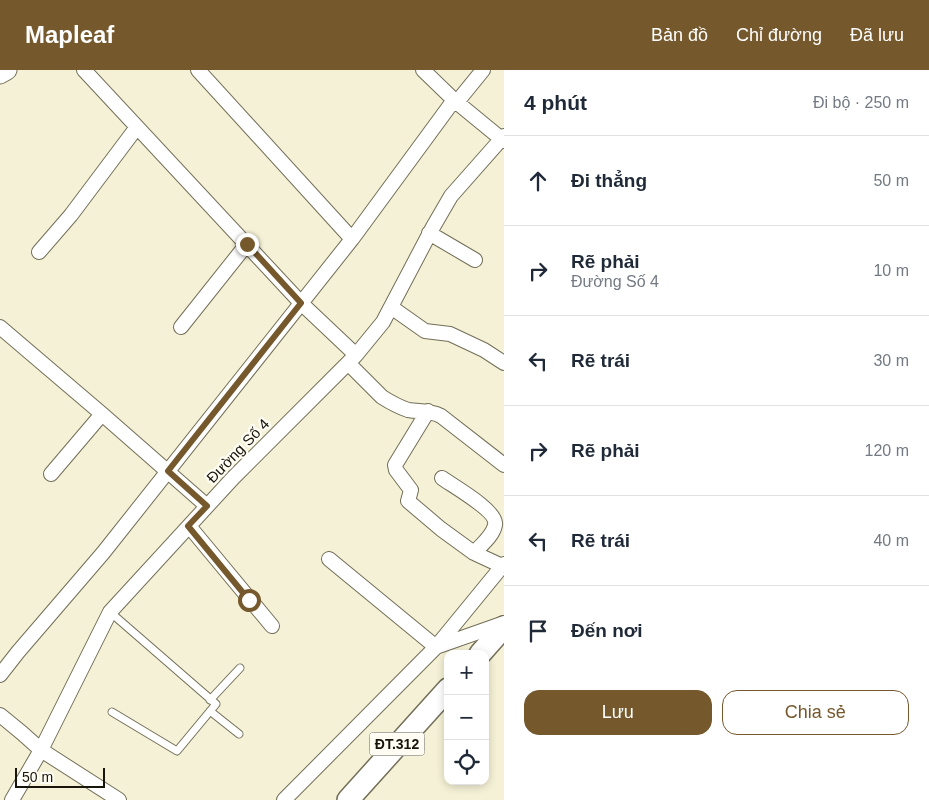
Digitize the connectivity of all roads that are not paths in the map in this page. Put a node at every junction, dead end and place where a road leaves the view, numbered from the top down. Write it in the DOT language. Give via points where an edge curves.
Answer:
graph roads {
  1 [pos="7,70"];
  2 [pos="84,70"];
  3 [pos="198,70"];
  4 [pos="423,70"];
  5 [pos="483,70"];
  6 [pos="0,74"];
  7 [pos="455,101"];
  8 [pos="137,127"];
  9 [pos="503,139"];
  10 [pos="430,233"];
  11 [pos="352,239"];
  12 [pos="247,244"];
  13 [pos="39,252"];
  14 [pos="475,260"];
  15 [pos="301,303"];
  16 [pos="391,307"];
  17 [pos="0,327"];
  18 [pos="181,327"];
  19 [pos="352,359"];
  20 [pos="504,363"];
  21 [pos="428,411"];
  22 [pos="102,414"];
  23 [pos="504,464"];
  24 [pos="168,471"];
  25 [pos="51,474"];
  26 [pos="442,478"];
  27 [pos="207,506"];
  28 [pos="188,526"];
  29 [pos="474,554"];
  30 [pos="329,558"];
  31 [pos="503,565"];
  32 [pos="110,612"];
  33 [pos="504,623"];
  34 [pos="272,626"];
  35 [pos="504,628"];
  36 [pos="436,647"];
  37 [pos="484,650"];
  38 [pos="240,668"];
  39 [pos="0,675"];
  40 [pos="444,693"];
  41 [pos="210,700"];
  42 [pos="210,711"];
  43 [pos="112,712"];
  44 [pos="0,715"];
  45 [pos="239,734"];
  46 [pos="41,750"];
  47 [pos="104,796"];
  48 [pos="12,800"];
  49 [pos="119,800"];
  50 [pos="284,800"];
  51 [pos="348,800"];
  1 -- 6 [label="street"];
  2 -- 8 [label="street"];
  3 -- 11 [label="street"];
  4 -- 7 [label="street"];
  5 -- 7 [label="street"];
  7 -- 9 [label="street"];
  7 -- 11 [label="street"];
  8 -- 12 [label="street"];
  8 -- 13 [label="street"];
  9 -- 10 [label="street, Đường Số 4" via="451,196"];
  10 -- 14 [label="street"];
  10 -- 16 [label="street, Đường Số 4"];
  11 -- 15 [label="street"];
  12 -- 15 [label="street"];
  12 -- 18 [label="street"];
  15 -- 19 [label="street"];
  15 -- 24 [label="street"];
  16 -- 19 [label="street, Đường Số 4" via="383,322"];
  16 -- 20 [label="street" via="425,331 450,334"];
  17 -- 22 [label="street"];
  19 -- 21 [label="street" via="382,397 399,407"];
  19 -- 27 [label="street, Đường Số 4"];
  21 -- 23 [label="street" via="441,416"];
  21 -- 29 [label="street" via="395,464 396,470 411,490 408,500"];
  22 -- 24 [label="street"];
  22 -- 25 [label="street"];
  24 -- 27 [label="street"];
  24 -- 39 [label="street"];
  26 -- 29 [label="street" via="494,517 496,524 492,534"];
  27 -- 28 [label="street, Đường Số 4"];
  28 -- 32 [label="street, Đường Số 4"];
  28 -- 34 [label="street"];
  29 -- 31 [label="street"];
  30 -- 36 [label="street"];
  31 -- 36 [label="street"];
  32 -- 41 [label="lane"];
  32 -- 46 [label="street, Đường Số 4"];
  33 -- 36 [label="street"];
  35 -- 37 [label="main road"];
  36 -- 50 [label="street"];
  38 -- 41 [label="lane"];
  40 -- 51 [label="main road, ĐT.312"];
  41 -- 42 [label="lane" via="216,704"];
  42 -- 43 [label="lane" via="177,751"];
  42 -- 45 [label="lane"];
  44 -- 46 [label="street"];
  46 -- 47 [label="street"];
  46 -- 48 [label="street, Đường Số 4"];
  47 -- 49 [label="street"];
}
